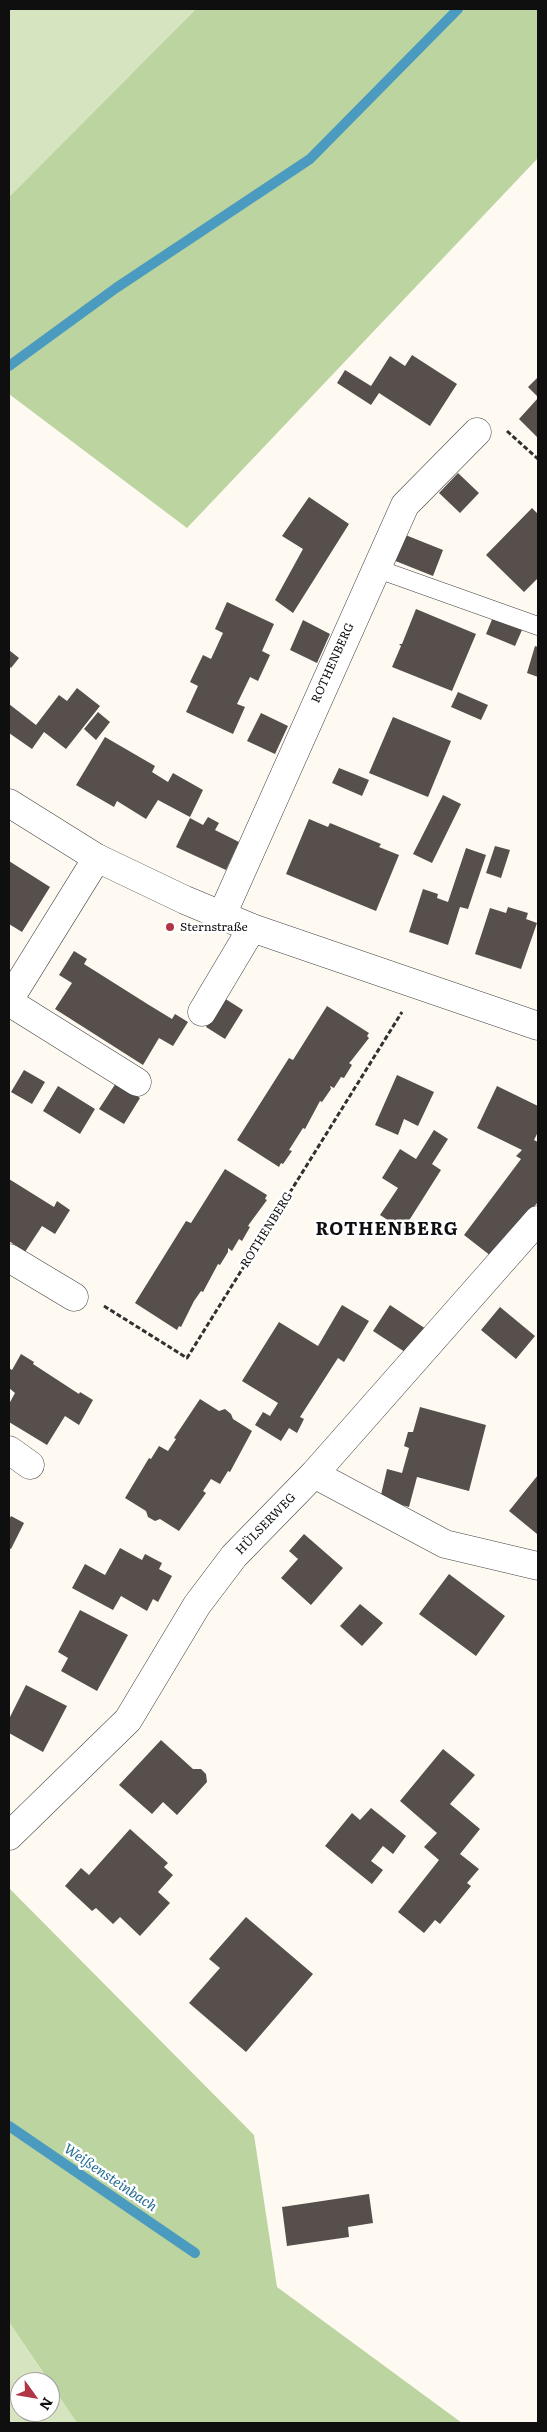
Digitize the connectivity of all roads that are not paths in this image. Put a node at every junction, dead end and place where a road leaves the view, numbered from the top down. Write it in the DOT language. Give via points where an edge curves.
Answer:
graph roads {
  1 [pos="477,432"];
  2 [pos="375,568"];
  3 [pos="538,626"];
  4 [pos="9,803"];
  5 [pos="97,858"];
  6 [pos="222,915"];
  7 [pos="252,928"];
  8 [pos="9,1001"];
  9 [pos="202,1012"];
  10 [pos="538,1026"];
  11 [pos="137,1082"];
  12 [pos="538,1220"];
  13 [pos="9,1258"];
  14 [pos="74,1297"];
  15 [pos="314,1474"];
  16 [pos="538,1566"];
  17 [pos="9,1836"];
  1 -- 2 [label="street, ROTHENBERG" via="405,505"];
  2 -- 3 [label="lane"];
  2 -- 6 [label="street, ROTHENBERG"];
  4 -- 5 [label="street"];
  5 -- 6 [label="street"];
  5 -- 8 [label="street"];
  6 -- 7 [label="street"];
  7 -- 9 [label="street"];
  7 -- 10 [label="street"];
  8 -- 11 [label="street"];
  12 -- 15 [label="street, HÜLSERWEG"];
  13 -- 14 [label="street"];
  15 -- 16 [label="street" via="446,1544"];
  15 -- 17 [label="street, HÜLSERWEG" via="234,1556 197,1604 128,1720"];
}
